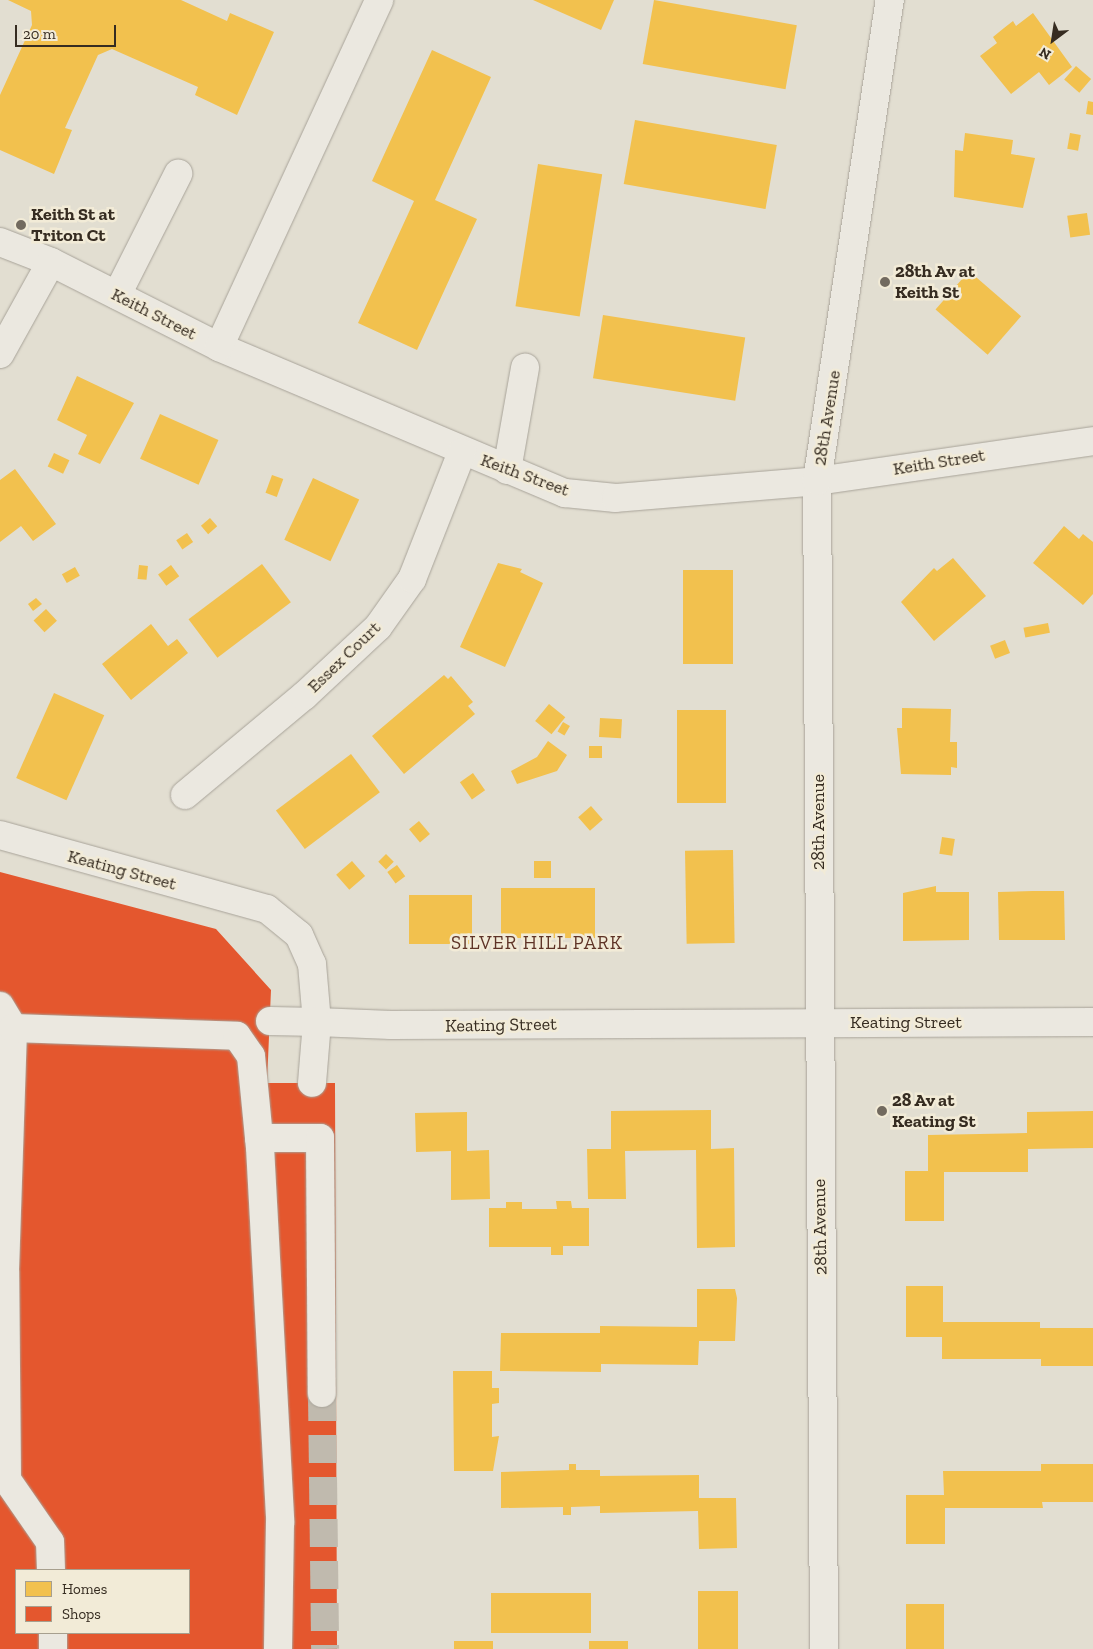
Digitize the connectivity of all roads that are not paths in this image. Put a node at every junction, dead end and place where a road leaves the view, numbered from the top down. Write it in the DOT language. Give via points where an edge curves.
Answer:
graph roads {
  1 [pos="378,0"];
  2 [pos="890,0"];
  3 [pos="178,174"];
  4 [pos="0,242"];
  5 [pos="51,262"];
  6 [pos="117,295"];
  7 [pos="219,347"];
  8 [pos="0,354"];
  9 [pos="526,368"];
  10 [pos="1093,441"];
  11 [pos="462,452"];
  12 [pos="507,470"];
  13 [pos="817,482"];
  14 [pos="185,795"];
  15 [pos="0,835"];
  16 [pos="7,1017"];
  17 [pos="270,1021"];
  18 [pos="317,1022"];
  19 [pos="818,1022"];
  20 [pos="1093,1022"];
  21 [pos="312,1083"];
  22 [pos="259,1138"];
  23 [pos="322,1392"];
  24 [pos="51,1569"];
  25 [pos="53,1634"];
  26 [pos="53,1649"];
  27 [pos="278,1649"];
  28 [pos="824,1649"];
  1 -- 7 [label="street"];
  2 -- 13 [label="street, 28th Avenue"];
  3 -- 6 [label="street"];
  4 -- 5 [label="street, Keith Street"];
  5 -- 6 [label="street, Keith Street"];
  5 -- 8 [label="street"];
  6 -- 7 [label="street, Keith Street"];
  7 -- 11 [label="street, Keith Street"];
  9 -- 12 [label="street"];
  10 -- 13 [label="street, Keith Street"];
  11 -- 12 [label="street, Keith Street"];
  11 -- 14 [label="street, Essex Court" via="412,579 378,627 304,696"];
  12 -- 13 [label="street, Keith Street" via="565,492 616,498"];
  13 -- 19 [label="street, 28th Avenue"];
  15 -- 18 [label="street, Keating Street" via="267,909 299,935 312,964"];
  16 -- 22 [label="street" via="237,1036 251,1056"];
  16 -- 24 [label="street" via="7,1480 50,1542"];
  17 -- 18 [label="street"];
  18 -- 19 [label="street, Keating Street" via="391,1026"];
  18 -- 21 [label="street"];
  19 -- 20 [label="street, Keating Street"];
  19 -- 28 [label="street, 28th Avenue"];
  22 -- 23 [label="street" via="320,1138"];
  22 -- 27 [label="street" via="280,1522"];
  25 -- 26 [label="street"];
}
